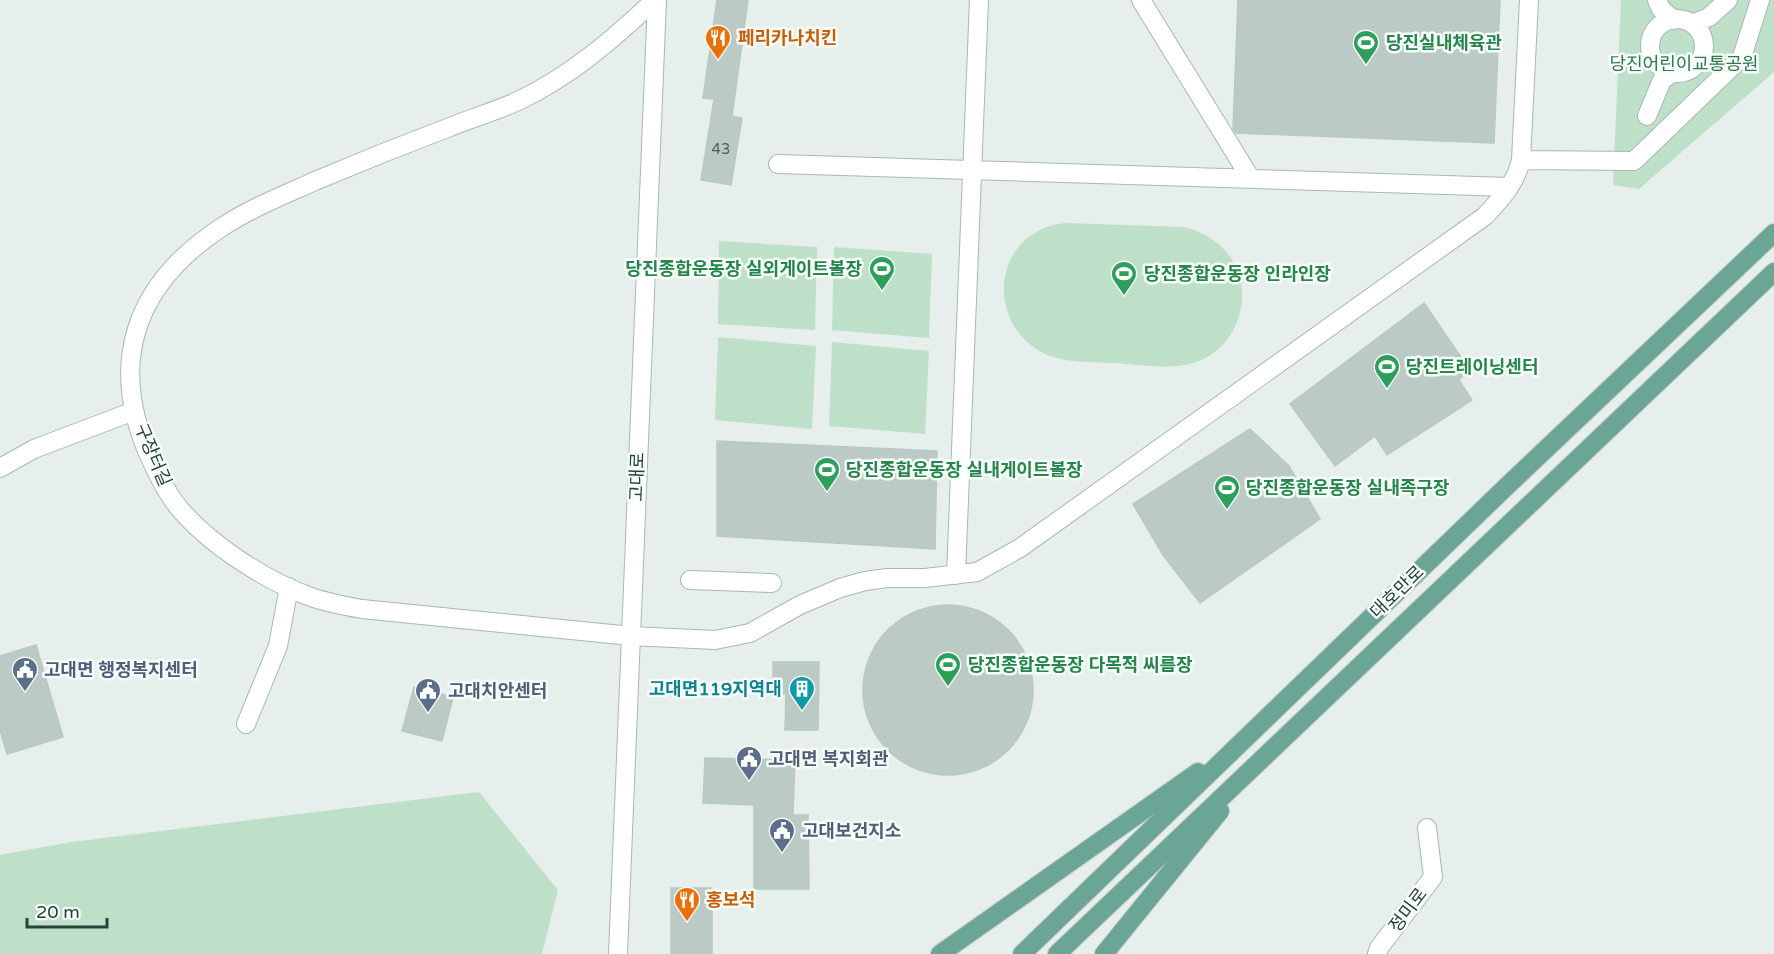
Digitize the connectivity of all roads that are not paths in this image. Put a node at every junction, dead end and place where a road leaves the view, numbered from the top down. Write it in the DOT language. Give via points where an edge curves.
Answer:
graph roads {
  1 [pos="656,0"];
  2 [pos="979,0"];
  3 [pos="1141,0"];
  4 [pos="1529,0"];
  5 [pos="1728,0"];
  6 [pos="1760,0"];
  7 [pos="1663,13"];
  8 [pos="1701,26"];
  9 [pos="1664,72"];
  10 [pos="1647,116"];
  11 [pos="1521,160"];
  12 [pos="778,164"];
  13 [pos="971,170"];
  14 [pos="1251,179"];
  15 [pos="1509,187"];
  16 [pos="1774,233"];
  17 [pos="1774,272"];
  18 [pos="134,411"];
  19 [pos="0,468"];
  20 [pos="956,575"];
  21 [pos="690,580"];
  22 [pos="772,583"];
  23 [pos="288,587"];
  24 [pos="631,636"];
  25 [pos="246,724"];
  26 [pos="1246,738"];
  27 [pos="1272,748"];
  28 [pos="1427,828"];
  29 [pos="618,954"];
  30 [pos="940,954"];
  31 [pos="1022,954"];
  32 [pos="1057,954"];
  33 [pos="1104,954"];
  34 [pos="1377,954"];
  1 -- 18 [label="street" via="613,39 556,81 517,101 271,200 208,238 168,274 144,308 131,346"];
  1 -- 24 [label="street, 고대로"];
  2 -- 13 [label="street"];
  3 -- 14 [label="street"];
  4 -- 11 [label="street"];
  5 -- 8 [label="street"];
  6 -- 11 [label="street" via="1742,57 1634,161"];
  7 -- 8 [label="street"];
  7 -- 9 [label="street" via="1651,45 1653,57"];
  8 -- 9 [label="street" via="1703,52 1697,64 1685,72"];
  9 -- 10 [label="street"];
  11 -- 15 [label="street, 구장터길" via="1519,172"];
  12 -- 13 [label="street"];
  13 -- 14 [label="street"];
  13 -- 20 [label="street"];
  14 -- 15 [label="street"];
  15 -- 20 [label="street, 구장터길" via="1485,216 1020,548 977,572"];
  16 -- 26 [label="main road, 대호만로"];
  17 -- 27 [label="main road, 대호만로"];
  18 -- 19 [label="street, 구장터길" via="34,449"];
  18 -- 23 [label="street, 구장터길" via="147,453 177,506 213,540"];
  20 -- 24 [label="street, 구장터길" via="886,578 857,584 800,605 765,626 734,637 699,640"];
  21 -- 22 [label="street"];
  23 -- 24 [label="street, 구장터길" via="311,597 362,609"];
  23 -- 25 [label="street" via="278,646"];
  24 -- 29 [label="street, 고대로"];
  26 -- 30 [label="main road"];
  26 -- 31 [label="main road, 대호만로"];
  27 -- 32 [label="main road, 대호만로"];
  27 -- 33 [label="main road"];
  28 -- 34 [label="street, 정미로" via="1433,878"];
}
